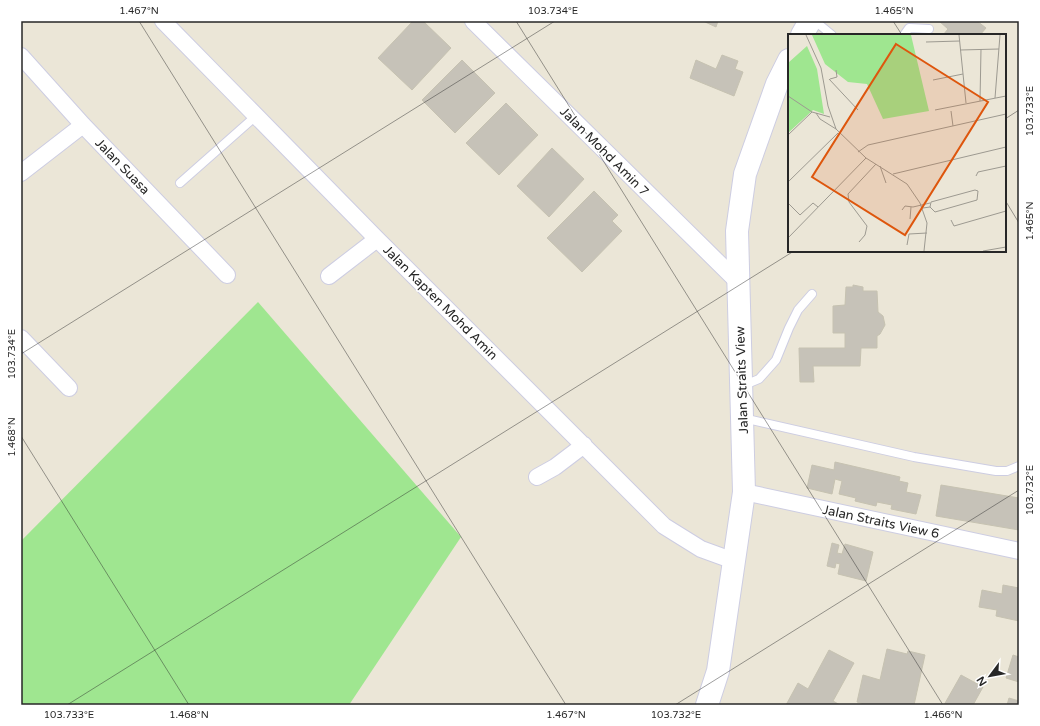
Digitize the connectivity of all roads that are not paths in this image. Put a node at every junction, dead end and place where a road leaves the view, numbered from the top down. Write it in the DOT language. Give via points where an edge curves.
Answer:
graph roads {
  1 [pos="164,21"];
  2 [pos="473,21"];
  3 [pos="810,21"];
  4 [pos="815,21"];
  5 [pos="929,29"];
  6 [pos="803,34"];
  7 [pos="831,34"];
  8 [pos="905,34"];
  9 [pos="21,56"];
  10 [pos="788,62"];
  11 [pos="257,115"];
  12 [pos="84,125"];
  13 [pos="21,173"];
  14 [pos="180,183"];
  15 [pos="377,239"];
  16 [pos="227,275"];
  17 [pos="329,276"];
  18 [pos="737,281"];
  19 [pos="812,294"];
  20 [pos="21,338"];
  21 [pos="741,386"];
  22 [pos="70,388"];
  23 [pos="742,418"];
  24 [pos="584,445"];
  25 [pos="1019,466"];
  26 [pos="537,476"];
  27 [pos="744,492"];
  28 [pos="1019,551"];
  29 [pos="734,561"];
  30 [pos="707,705"];
  1 -- 11 [label="street, Jalan Kapten Mohd Amin"];
  2 -- 18 [label="street, Jalan Mohd Amin 7"];
  3 -- 6 [label="street"];
  4 -- 7 [label="lane"];
  5 -- 8 [label="lane" via="909,28"];
  9 -- 12 [label="street, Jalan Suasa"];
  10 -- 18 [label="street, Jalan Straits View" via="777,84 745,174 737,231"];
  11 -- 14 [label="lane"];
  11 -- 15 [label="street, Jalan Kapten Mohd Amin"];
  12 -- 13 [label="street"];
  12 -- 16 [label="street, Jalan Suasa"];
  15 -- 17 [label="street"];
  15 -- 24 [label="street, Jalan Kapten Mohd Amin"];
  18 -- 21 [label="street, Jalan Straits View"];
  19 -- 21 [label="lane" via="798,310 776,360 759,379"];
  20 -- 22 [label="street"];
  21 -- 23 [label="street, Jalan Straits View"];
  23 -- 25 [label="lane" via="922,458 996,471 1007,471"];
  23 -- 27 [label="street, Jalan Straits View"];
  24 -- 26 [label="street" via="555,467"];
  24 -- 29 [label="street, Jalan Kapten Mohd Amin" via="664,526 701,549"];
  27 -- 28 [label="street, Jalan Straits View 6"];
  27 -- 29 [label="street, Jalan Straits View"];
  29 -- 30 [label="street, Jalan Straits View" via="718,671"];
}
